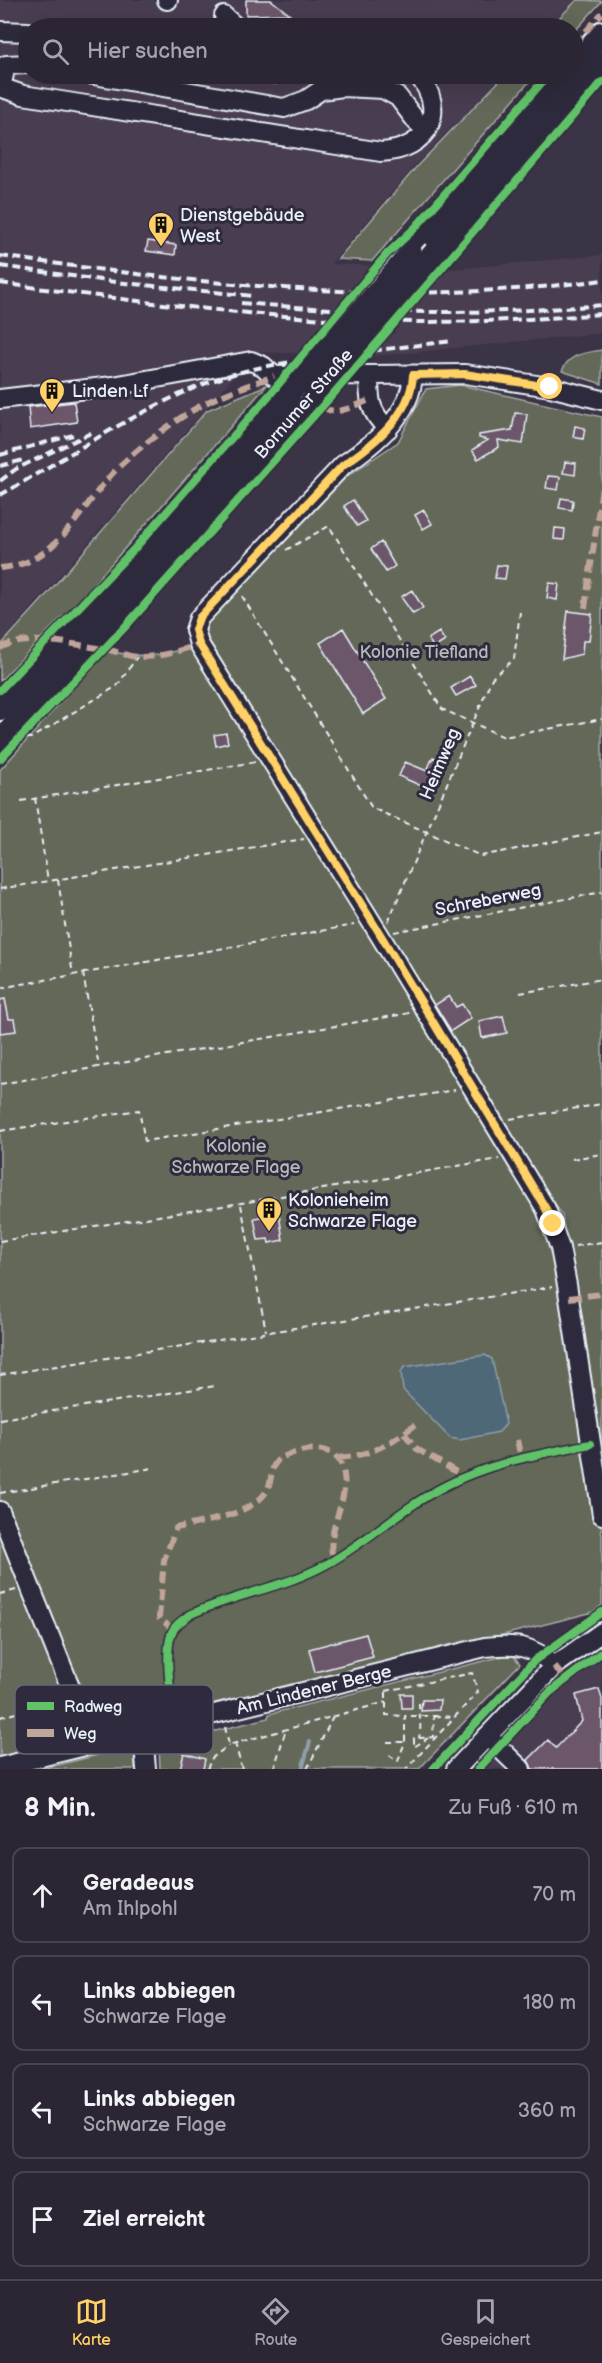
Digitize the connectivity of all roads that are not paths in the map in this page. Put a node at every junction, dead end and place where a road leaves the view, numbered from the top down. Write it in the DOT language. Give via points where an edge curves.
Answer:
graph roads {
  1 [pos="0,31"];
  2 [pos="18,32"];
  3 [pos="602,33"];
  4 [pos="584,53"];
  5 [pos="602,62"];
  6 [pos="18,64"];
  7 [pos="584,82"];
  8 [pos="146,84"];
  9 [pos="424,84"];
  10 [pos="557,84"];
  11 [pos="583,84"];
  12 [pos="1,87"];
  13 [pos="427,130"];
  14 [pos="369,375"];
  15 [pos="413,375"];
  16 [pos="0,399"];
  17 [pos="602,400"];
  18 [pos="388,429"];
  19 [pos="96,625"];
  20 [pos="0,709"];
  21 [pos="10,740"];
  22 [pos="0,1511"];
  23 [pos="602,1515"];
  24 [pos="602,1632"];
  25 [pos="554,1666"];
  26 [pos="69,1685"];
  27 [pos="213,1715"];
  28 [pos="487,1736"];
  29 [pos="53,1754"];
  30 [pos="145,1754"];
  31 [pos="0,1767"];
  32 [pos="146,1769"];
  33 [pos="456,1769"];
  34 [pos="521,1769"];
  1 -- 2 [label="street"];
  3 -- 4 [label="main road"];
  5 -- 7 [label="main road, Bornumer Straße, bridge"];
  6 -- 12 [label="street" via="6,65"];
  8 -- 13 [label="street" via="284,108 321,90 382,89 398,97"];
  9 -- 13 [label="street" via="432,100 432,119"];
  10 -- 19 [label="main road, Bornumer Straße, bridge"];
  11 -- 19 [label="main road, Bornumer Straße, bridge" via="315,392"];
  12 -- 13 [label="street" via="23,95 381,152 409,145"];
  14 -- 15 [label="street"];
  14 -- 16 [label="street" via="274,376 251,361 113,386"];
  14 -- 18 [label="street" via="375,418"];
  15 -- 17 [label="street" via="465,374 550,387"];
  15 -- 18 [label="street" via="412,389"];
  18 -- 23 [label="street" via="343,465 199,618 195,630 199,644 380,930 424,1011 546,1209 560,1248 567,1285"];
  19 -- 20 [label="main road, Bornumer Straße" via="59,650"];
  19 -- 21 [label="main road, Bornumer Straße" via="83,653"];
  22 -- 26 [label="street"];
  24 -- 25 [label="street"];
  25 -- 27 [label="street, Am Lindener Berge" via="532,1648 509,1644 485,1647 384,1682"];
  25 -- 28 [label="street"];
  28 -- 33 [label="street"];
  28 -- 34 [label="street"];
  29 -- 31 [label="street, Am Lindener Berge"];
  30 -- 32 [label="street"];
}
